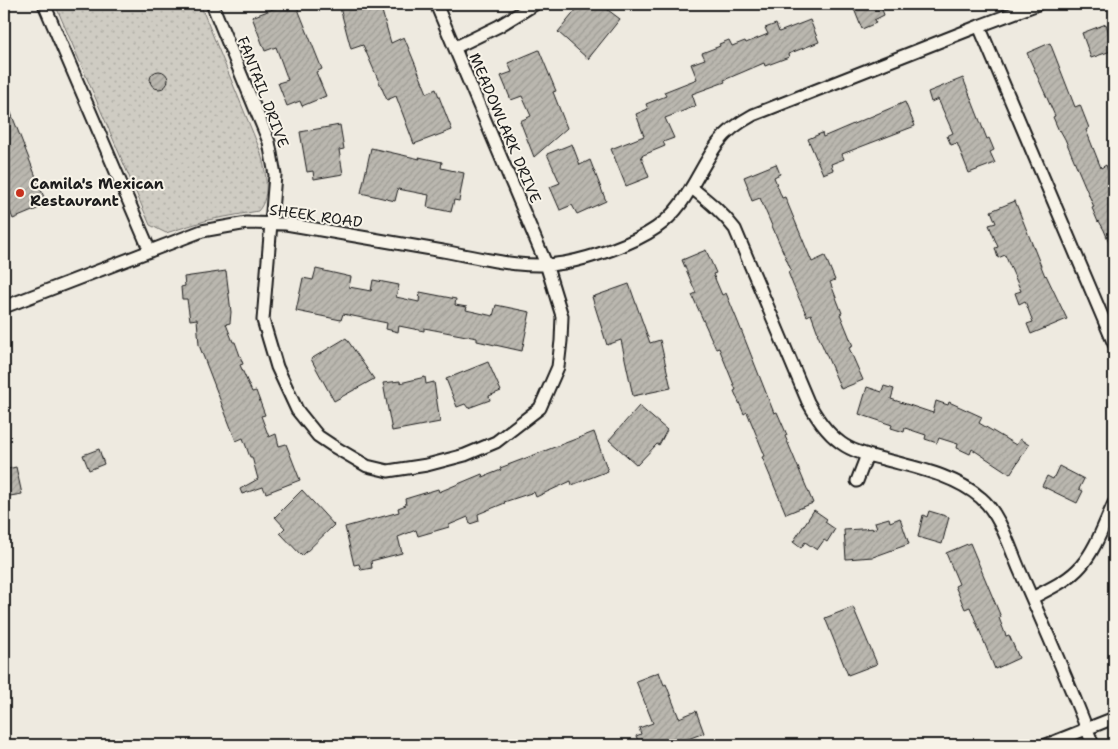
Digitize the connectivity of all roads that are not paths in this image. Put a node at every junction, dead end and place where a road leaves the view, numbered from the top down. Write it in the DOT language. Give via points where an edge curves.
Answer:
graph roads {
  1 [pos="44,4"];
  2 [pos="212,4"];
  3 [pos="436,4"];
  4 [pos="535,4"];
  5 [pos="1038,4"];
  6 [pos="979,26"];
  7 [pos="456,47"];
  8 [pos="692,188"];
  9 [pos="271,223"];
  10 [pos="150,252"];
  11 [pos="546,264"];
  12 [pos="4,307"];
  13 [pos="1114,344"];
  14 [pos="867,455"];
  15 [pos="857,481"];
  16 [pos="1114,503"];
  17 [pos="1032,598"];
  18 [pos="1114,718"];
  19 [pos="1087,730"];
  20 [pos="1046,745"];
  21 [pos="1093,745"];
  1 -- 10 [label="street"];
  2 -- 9 [label="street, FANTAIL DRIVE" via="269,142 275,175"];
  3 -- 7 [label="street, MEADOWLARK DRIVE"];
  4 -- 7 [label="street" via="500,26"];
  5 -- 6 [label="street, SHEEK ROAD"];
  6 -- 8 [label="street, SHEEK ROAD" via="740,122 718,144"];
  6 -- 13 [label="street"];
  7 -- 11 [label="street, MEADOWLARK DRIVE"];
  8 -- 11 [label="street, SHEEK ROAD" via="673,214 635,240 592,256"];
  8 -- 14 [label="street" via="726,216 735,229 817,419 843,444"];
  9 -- 10 [label="street, SHEEK ROAD" via="247,223 202,231"];
  9 -- 11 [label="street, SHEEK ROAD" via="501,261"];
  9 -- 11 [label="street, FANTAIL DRIVE" via="263,320 277,367 297,410 318,436 333,446 367,466 388,470 427,465 465,455 496,442 540,408 558,367 562,333 562,316"];
  10 -- 12 [label="street, SHEEK ROAD"];
  14 -- 15 [label="street"];
  14 -- 17 [label="street" via="951,479 982,498 994,512"];
  16 -- 17 [label="street" via="1081,566 1065,580"];
  17 -- 19 [label="street"];
  18 -- 19 [label="street"];
  19 -- 20 [label="street"];
  19 -- 21 [label="street"];
}
